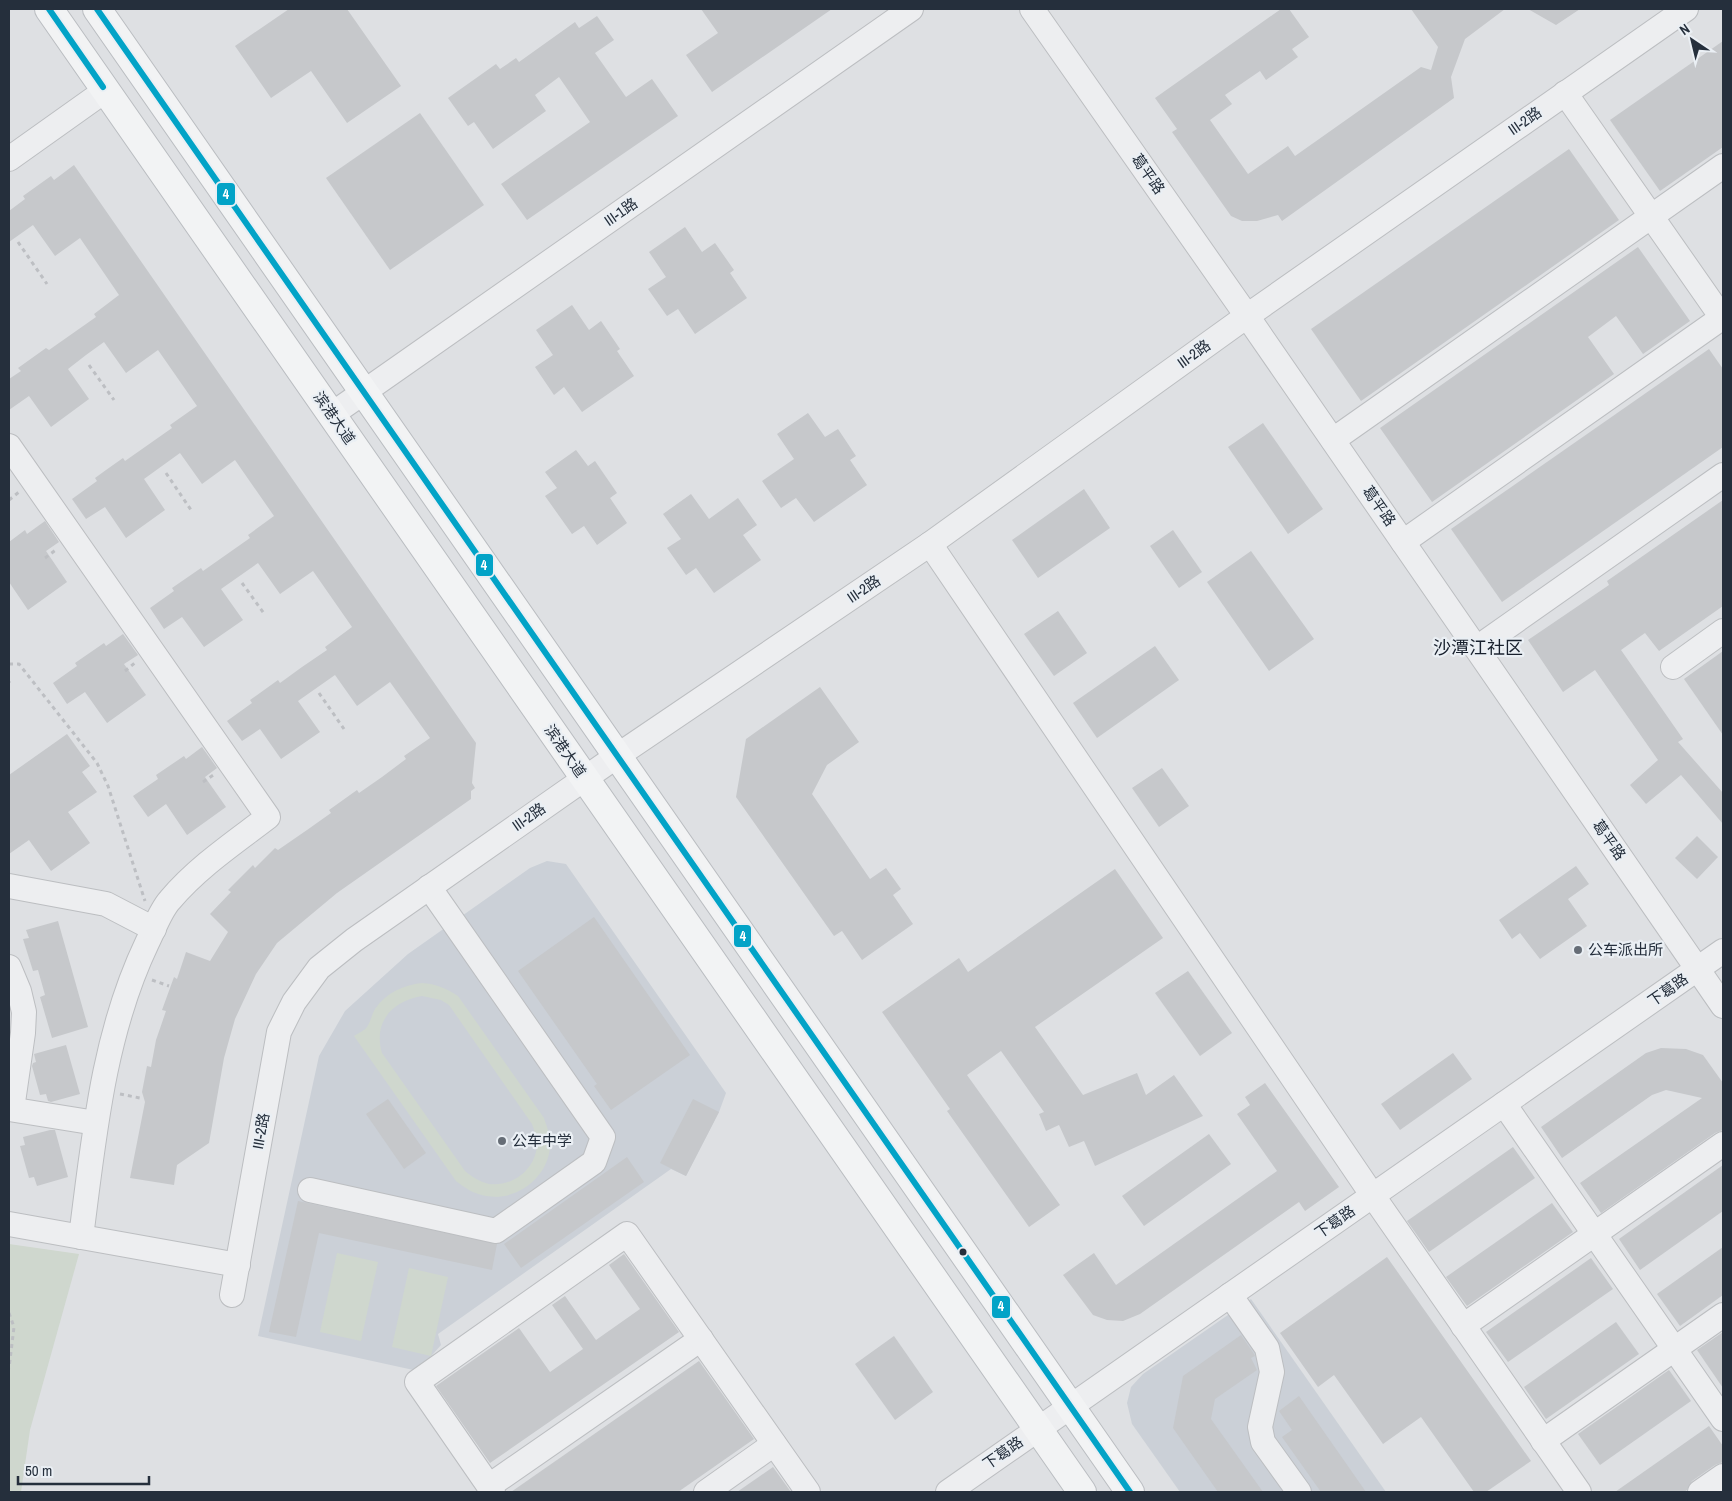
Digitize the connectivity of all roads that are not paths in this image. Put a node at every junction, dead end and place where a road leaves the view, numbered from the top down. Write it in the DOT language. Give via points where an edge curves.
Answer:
graph roads {
  1 [pos="49,9"];
  2 [pos="97,9"];
  3 [pos="911,9"];
  4 [pos="1032,9"];
  5 [pos="1686,9"];
  6 [pos="106,90"];
  7 [pos="1565,93"];
  8 [pos="9,159"];
  9 [pos="1723,166"];
  10 [pos="1652,216"];
  11 [pos="1247,316"];
  12 [pos="1723,318"];
  13 [pos="364,392"];
  14 [pos="331,414"];
  15 [pos="1333,440"];
  16 [pos="9,446"];
  17 [pos="1723,475"];
  18 [pos="1403,542"];
  19 [pos="930,544"];
  20 [pos="1723,631"];
  21 [pos="1476,648"];
  22 [pos="1673,667"];
  23 [pos="617,756"];
  24 [pos="585,778"];
  25 [pos="9,886"];
  26 [pos="429,887"];
  27 [pos="154,928"];
  28 [pos="1723,951"];
  29 [pos="9,967"];
  30 [pos="1698,969"];
  31 [pos="1723,1006"];
  32 [pos="1504,1104"];
  33 [pos="10,1109"];
  34 [pos="96,1123"];
  35 [pos="1723,1144"];
  36 [pos="310,1190"];
  37 [pos="1372,1196"];
  38 [pos="9,1224"];
  39 [pos="1594,1234"];
  40 [pos="81,1237"];
  41 [pos="238,1264"];
  42 [pos="232,1295"];
  43 [pos="1230,1295"];
  44 [pos="1723,1315"];
  45 [pos="1463,1326"];
  46 [pos="701,1339"];
  47 [pos="1674,1349"];
  48 [pos="1070,1407"];
  49 [pos="1723,1419"];
  50 [pos="1038,1429"];
  51 [pos="1543,1441"];
  52 [pos="774,1444"];
  53 [pos="1723,1476"];
  54 [pos="491,1489"];
  55 [pos="706,1492"];
  56 [pos="808,1492"];
  57 [pos="948,1492"];
  58 [pos="1082,1492"];
  59 [pos="1130,1492"];
  60 [pos="1299,1492"];
  61 [pos="1579,1492"];
  62 [pos="1700,1492"];
  1 -- 6 [label="main road, 滨港大道"];
  2 -- 13 [label="main road"];
  3 -- 13 [label="street, III-1路"];
  4 -- 11 [label="street, 葛平路"];
  5 -- 7 [label="street, III-2路"];
  6 -- 8 [label="street"];
  6 -- 14 [label="main road, 滨港大道"];
  7 -- 10 [label="street"];
  7 -- 11 [label="street, III-2路"];
  9 -- 10 [label="street"];
  10 -- 12 [label="street"];
  10 -- 15 [label="street"];
  11 -- 15 [label="street, 葛平路"];
  11 -- 19 [label="street, III-2路"];
  12 -- 18 [label="street"];
  13 -- 14 [label="street, III-1路"];
  13 -- 23 [label="main road"];
  14 -- 24 [label="main road, 滨港大道"];
  15 -- 18 [label="street, 葛平路"];
  16 -- 27 [label="street" via="268,817 207,863 169,901"];
  17 -- 21 [label="street"];
  18 -- 21 [label="street, 葛平路"];
  19 -- 23 [label="street, III-2路"];
  19 -- 37 [label="street"];
  20 -- 22 [label="street"];
  21 -- 30 [label="street, 葛平路"];
  23 -- 24 [label="street, III-2路"];
  23 -- 48 [label="main road"];
  24 -- 26 [label="street, III-2路"];
  24 -- 50 [label="main road, 滨港大道"];
  25 -- 27 [label="street" via="106,904"];
  26 -- 36 [label="street" via="603,1137 594,1162 496,1231"];
  26 -- 41 [label="street, III-2路" via="319,968 294,1002 279,1032"];
  27 -- 34 [label="street" via="132,973 112,1036"];
  28 -- 30 [label="street, 下葛路"];
  29 -- 33 [label="street" via="24,1012"];
  30 -- 31 [label="street, 葛平路"];
  30 -- 32 [label="street, 下葛路"];
  32 -- 37 [label="street, 下葛路"];
  32 -- 39 [label="street"];
  33 -- 34 [label="street"];
  34 -- 40 [label="street"];
  35 -- 39 [label="street"];
  37 -- 43 [label="street, 下葛路"];
  37 -- 45 [label="street"];
  38 -- 40 [label="street"];
  39 -- 45 [label="street"];
  39 -- 47 [label="street"];
  40 -- 41 [label="street"];
  41 -- 42 [label="street, III-2路"];
  43 -- 48 [label="street, 下葛路"];
  43 -- 60 [label="street" via="1267,1348 1272,1372 1260,1427 1263,1442"];
  44 -- 47 [label="street"];
  45 -- 51 [label="street"];
  46 -- 52 [label="street"];
  46 -- 54 [label="street"];
  46 -- 54 [label="street" via="627,1234 417,1382"];
  47 -- 49 [label="street"];
  47 -- 51 [label="street"];
  48 -- 50 [label="street, 下葛路"];
  48 -- 59 [label="main road"];
  50 -- 57 [label="street, 下葛路"];
  50 -- 58 [label="main road, 滨港大道"];
  51 -- 61 [label="street"];
  52 -- 55 [label="street"];
  52 -- 56 [label="street"];
  53 -- 62 [label="street"];
}
